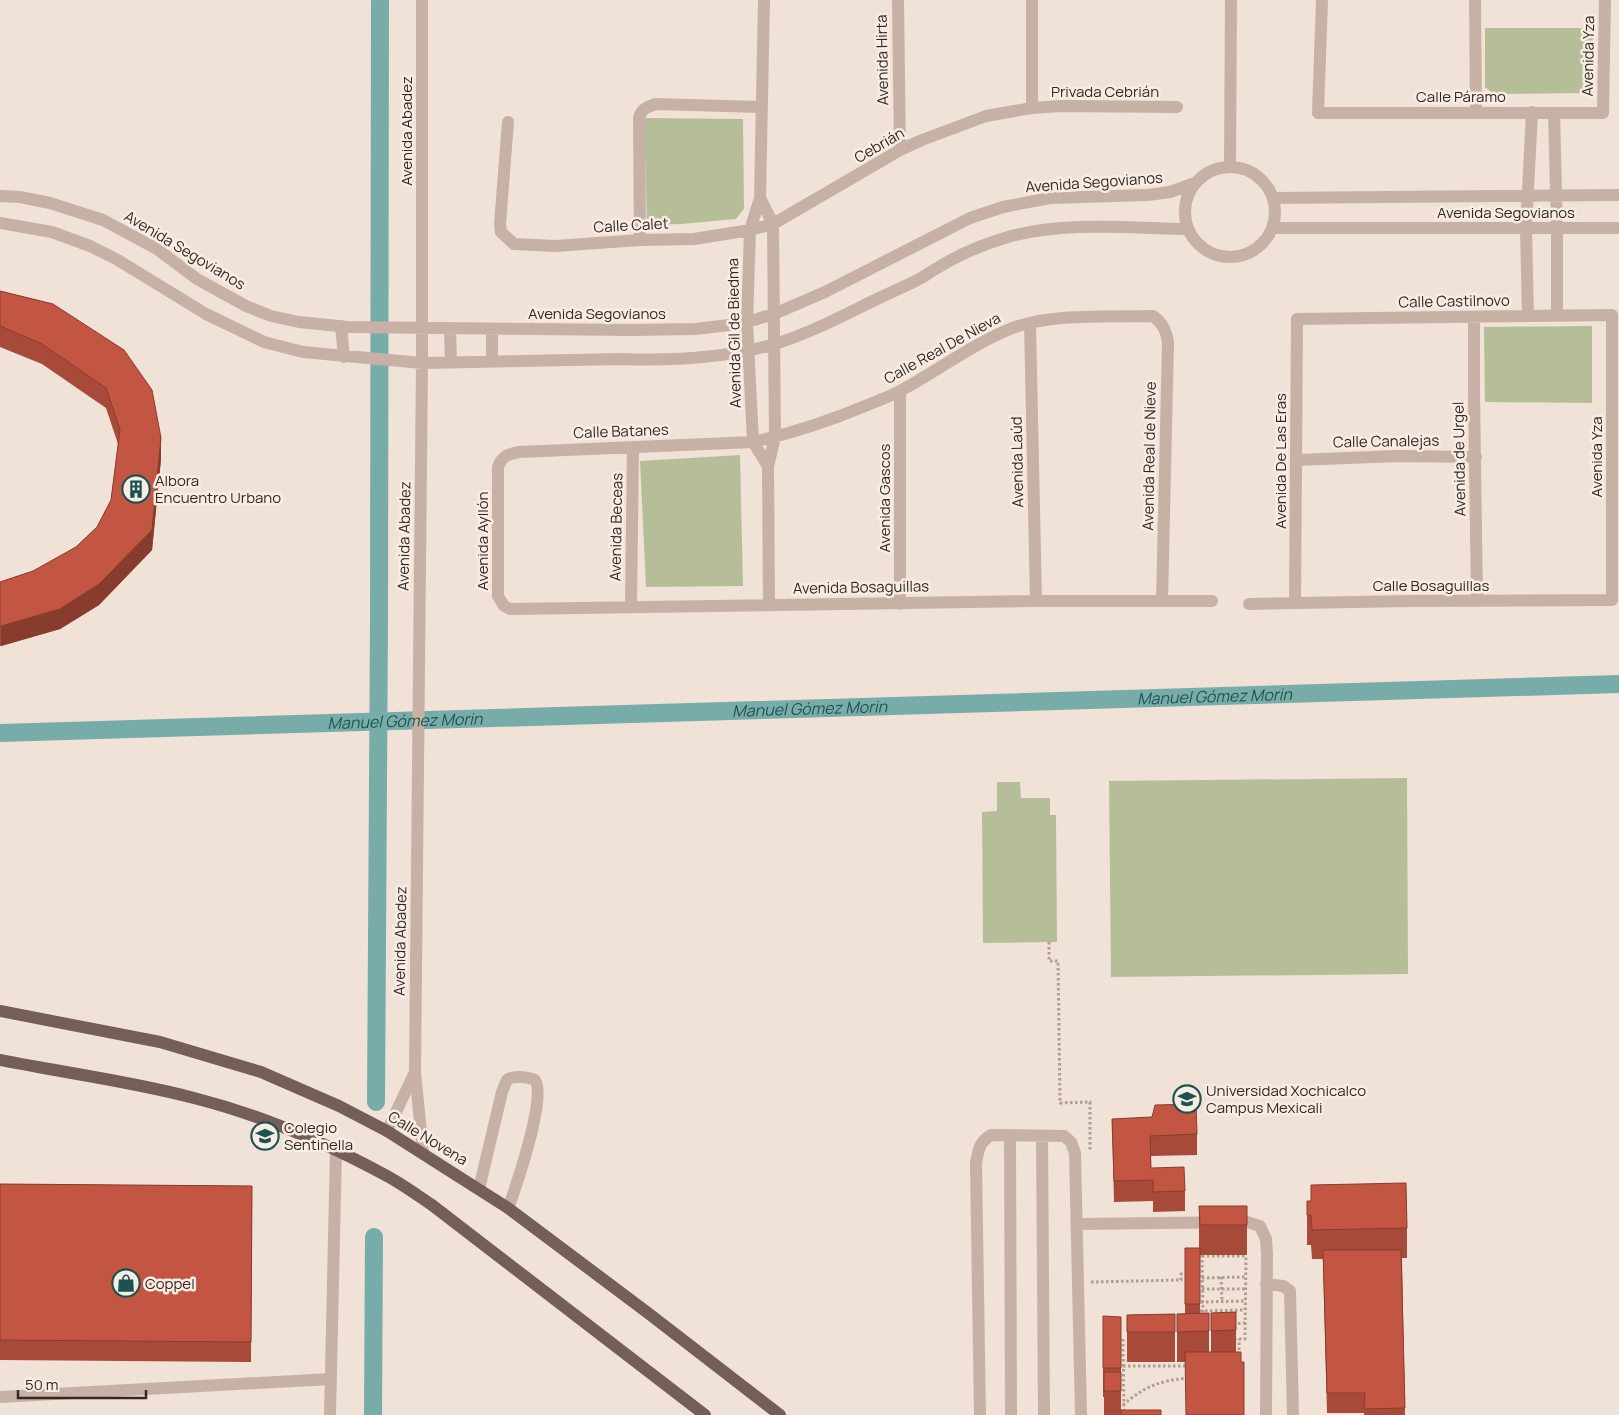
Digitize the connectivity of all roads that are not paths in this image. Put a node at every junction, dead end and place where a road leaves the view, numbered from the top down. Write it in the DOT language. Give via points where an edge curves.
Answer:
graph roads {
  1 [pos="422,0"];
  2 [pos="764,0"];
  3 [pos="898,0"];
  4 [pos="1032,0"];
  5 [pos="1231,0"];
  6 [pos="1322,0"];
  7 [pos="1475,0"];
  8 [pos="1605,0"];
  9 [pos="761,107"];
  10 [pos="1177,107"];
  11 [pos="1032,108"];
  12 [pos="1476,112"];
  13 [pos="1532,112"];
  14 [pos="1554,113"];
  15 [pos="1603,113"];
  16 [pos="508,122"];
  17 [pos="900,150"];
  18 [pos="1230,167"];
  19 [pos="1195,183"];
  20 [pos="1526,195"];
  21 [pos="1556,195"];
  22 [pos="1619,195"];
  23 [pos="0,196"];
  24 [pos="760,198"];
  25 [pos="1273,198"];
  26 [pos="0,223"];
  27 [pos="773,224"];
  28 [pos="1272,228"];
  29 [pos="1619,228"];
  30 [pos="1188,229"];
  31 [pos="1526,229"];
  32 [pos="1557,229"];
  33 [pos="750,230"];
  34 [pos="640,240"];
  35 [pos="774,314"];
  36 [pos="1612,315"];
  37 [pos="1153,316"];
  38 [pos="1528,316"];
  39 [pos="1557,316"];
  40 [pos="1474,317"];
  41 [pos="1297,319"];
  42 [pos="747,322"];
  43 [pos="1030,323"];
  44 [pos="344,327"];
  45 [pos="422,328"];
  46 [pos="450,328"];
  47 [pos="492,329"];
  48 [pos="775,344"];
  49 [pos="748,350"];
  50 [pos="348,357"];
  51 [pos="492,361"];
  52 [pos="451,362"];
  53 [pos="422,363"];
  54 [pos="900,392"];
  55 [pos="775,437"];
  56 [pos="753,442"];
  57 [pos="633,447"];
  58 [pos="1476,457"];
  59 [pos="1297,460"];
  60 [pos="768,466"];
  61 [pos="498,467"];
  62 [pos="1612,600"];
  63 [pos="1036,601"];
  64 [pos="1162,601"];
  65 [pos="1212,601"];
  66 [pos="1477,601"];
  67 [pos="1295,603"];
  68 [pos="900,604"];
  69 [pos="1249,604"];
  70 [pos="769,605"];
  71 [pos="631,606"];
  72 [pos="510,609"];
  73 [pos="0,1011"];
  74 [pos="0,1060"];
  75 [pos="414,1072"];
  76 [pos="387,1131"];
  77 [pos="1010,1135"];
  78 [pos="1042,1136"];
  79 [pos="336,1150"];
  80 [pos="423,1152"];
  81 [pos="479,1189"];
  82 [pos="508,1208"];
  83 [pos="1077,1224"];
  84 [pos="1266,1284"];
  85 [pos="331,1379"];
  86 [pos="0,1397"];
  87 [pos="330,1415"];
  88 [pos="705,1415"];
  89 [pos="780,1415"];
  90 [pos="980,1415"];
  91 [pos="1011,1415"];
  92 [pos="1044,1415"];
  93 [pos="1081,1415"];
  94 [pos="1266,1415"];
  95 [pos="1293,1415"];
  1 -- 45 [label="street, Avenida Abadez"];
  2 -- 9 [label="street, Avenida Gil de Biedma"];
  3 -- 17 [label="street, Avenida Hirta"];
  4 -- 11 [label="street"];
  5 -- 18 [label="street"];
  6 -- 12 [label="street, Calle Páramo" via="1318,113"];
  7 -- 12 [label="street"];
  8 -- 15 [label="street, Avenida Yza"];
  9 -- 24 [label="street, Avenida Gil de Biedma"];
  9 -- 34 [label="street" via="656,104 640,113"];
  10 -- 11 [label="street, Privada Cebrián"];
  11 -- 17 [label="street, Cebrián" via="986,116"];
  12 -- 13 [label="street, Calle Páramo"];
  13 -- 14 [label="street, Calle Páramo"];
  13 -- 20 [label="street"];
  14 -- 15 [label="street, Calle Páramo"];
  14 -- 21 [label="street"];
  16 -- 34 [label="street, Calle Calet" via="500,224 501,232 514,244 554,246"];
  17 -- 27 [label="street, Cebrián"];
  18 -- 19 [label="street" via="1205,174"];
  18 -- 25 [label="street" via="1252,172 1265,184"];
  19 -- 30 [label="street" via="1185,205"];
  19 -- 35 [label="street, Avenida Segovianos" via="1170,192 1148,195 1050,198 1003,207 970,218 825,292"];
  20 -- 21 [label="street, Avenida Segovianos"];
  20 -- 25 [label="street, Avenida Segovianos"];
  20 -- 31 [label="street"];
  21 -- 22 [label="street, Avenida Segovianos"];
  21 -- 32 [label="street"];
  23 -- 44 [label="street, Avenida Segovianos" via="50,203 103,220 157,249 196,279 272,316"];
  24 -- 27 [label="street, Avenida Gil de Biedma"];
  24 -- 33 [label="street, Avenida Gil de Biedma"];
  25 -- 28 [label="street"];
  26 -- 50 [label="street" via="52,232 90,246 206,314 264,342 303,352"];
  27 -- 33 [label="street, Cebrián"];
  27 -- 35 [label="street, Avenida Gil de Biedma"];
  28 -- 30 [label="street" via="1256,249 1230,257 1205,250"];
  28 -- 31 [label="street, Avenida Segovianos"];
  29 -- 32 [label="street, Avenida Segovianos"];
  30 -- 48 [label="street" via="1067,228 1008,237 980,246 827,324"];
  31 -- 32 [label="street, Avenida Segovianos"];
  31 -- 38 [label="street"];
  32 -- 39 [label="street"];
  33 -- 34 [label="street, Calle Calet" via="694,239"];
  33 -- 42 [label="street, Avenida Gil de Biedma"];
  35 -- 42 [label="street, Avenida Segovianos"];
  35 -- 48 [label="street, Avenida Gil de Biedma"];
  36 -- 39 [label="street, Calle Castilnovo"];
  36 -- 62 [label="street, Avenida Yza"];
  37 -- 43 [label="street, Calle Real De Nieva" via="1044,319"];
  37 -- 64 [label="street, Avenida Real de Nieve" via="1166,331 1168,342"];
  38 -- 39 [label="street, Calle Castilnovo"];
  38 -- 40 [label="street, Calle Castilnovo"];
  40 -- 41 [label="street, Calle Castilnovo"];
  40 -- 58 [label="street, Avenida de Urgel"];
  41 -- 59 [label="street, Avenida De Las Eras"];
  42 -- 47 [label="street, Avenida Segovianos" via="695,329"];
  42 -- 49 [label="street, Avenida Gil de Biedma"];
  43 -- 54 [label="street, Calle Real De Nieva" via="943,365"];
  43 -- 63 [label="street, Avenida Laúd"];
  44 -- 45 [label="street, Avenida Segovianos"];
  44 -- 50 [label="street"];
  45 -- 46 [label="street, Avenida Segovianos"];
  45 -- 53 [label="street, Avenida Abadez"];
  46 -- 47 [label="street, Avenida Segovianos"];
  46 -- 52 [label="street"];
  47 -- 51 [label="street"];
  48 -- 49 [label="street"];
  48 -- 55 [label="street, Avenida Gil de Biedma"];
  49 -- 51 [label="street" via="691,359"];
  49 -- 56 [label="street, Avenida Gil de Biedma"];
  50 -- 53 [label="street"];
  51 -- 52 [label="street"];
  52 -- 53 [label="street"];
  53 -- 75 [label="street, Avenida Abadez"];
  54 -- 55 [label="street, Calle Real De Nieva" via="817,425"];
  54 -- 68 [label="street, Avenida Gascos"];
  55 -- 56 [label="street, Calle Real De Nieva"];
  55 -- 60 [label="street, Avenida Gil de Biedma"];
  56 -- 57 [label="street, Calle Batanes"];
  56 -- 60 [label="street, Avenida Gil de Biedma"];
  57 -- 61 [label="street, Calle Batanes" via="520,452 508,454"];
  57 -- 71 [label="street, Avenida Beceas"];
  58 -- 59 [label="street, Calle Canalejas"];
  58 -- 66 [label="street, Avenida de Urgel"];
  59 -- 67 [label="street, Avenida De Las Eras"];
  60 -- 70 [label="street, Avenida Gil de Biedma"];
  61 -- 72 [label="street, Avenida Ayllón" via="498,596"];
  62 -- 66 [label="street, Calle Bosaguillas"];
  63 -- 64 [label="street, Avenida Bosaguillas"];
  63 -- 68 [label="street, Avenida Bosaguillas"];
  64 -- 65 [label="street, Avenida Bosaguillas"];
  66 -- 67 [label="street, Calle Bosaguillas"];
  67 -- 69 [label="street, Calle Bosaguillas"];
  68 -- 70 [label="street, Avenida Bosaguillas"];
  70 -- 71 [label="street, Avenida Bosaguillas"];
  71 -- 72 [label="street, Avenida Bosaguillas"];
  73 -- 76 [label="main road, Calle Novena" via="160,1042 261,1072"];
  74 -- 79 [label="main road" via="195,1098 264,1119"];
  75 -- 76 [label="street, Avenida Abadez"];
  75 -- 80 [label="street, Avenida Abadez"];
  76 -- 80 [label="main road, Calle Novena"];
  77 -- 78 [label="street"];
  77 -- 90 [label="street" via="991,1135 983,1140 976,1164"];
  77 -- 91 [label="street"];
  78 -- 83 [label="street" via="1064,1136 1072,1142"];
  78 -- 92 [label="street"];
  79 -- 85 [label="street"];
  79 -- 88 [label="main road" via="432,1205"];
  80 -- 81 [label="main road, Calle Novena"];
  81 -- 82 [label="main road, Calle Novena"];
  81 -- 82 [label="street" via="507,1081 531,1078 539,1088 538,1101 521,1172"];
  82 -- 89 [label="main road, Calle Novena"];
  83 -- 84 [label="street" via="1247,1222 1260,1226 1266,1239"];
  83 -- 93 [label="street"];
  84 -- 94 [label="street"];
  84 -- 95 [label="street" via="1283,1286 1290,1291"];
  85 -- 86 [label="street"];
  85 -- 87 [label="street"];
}
